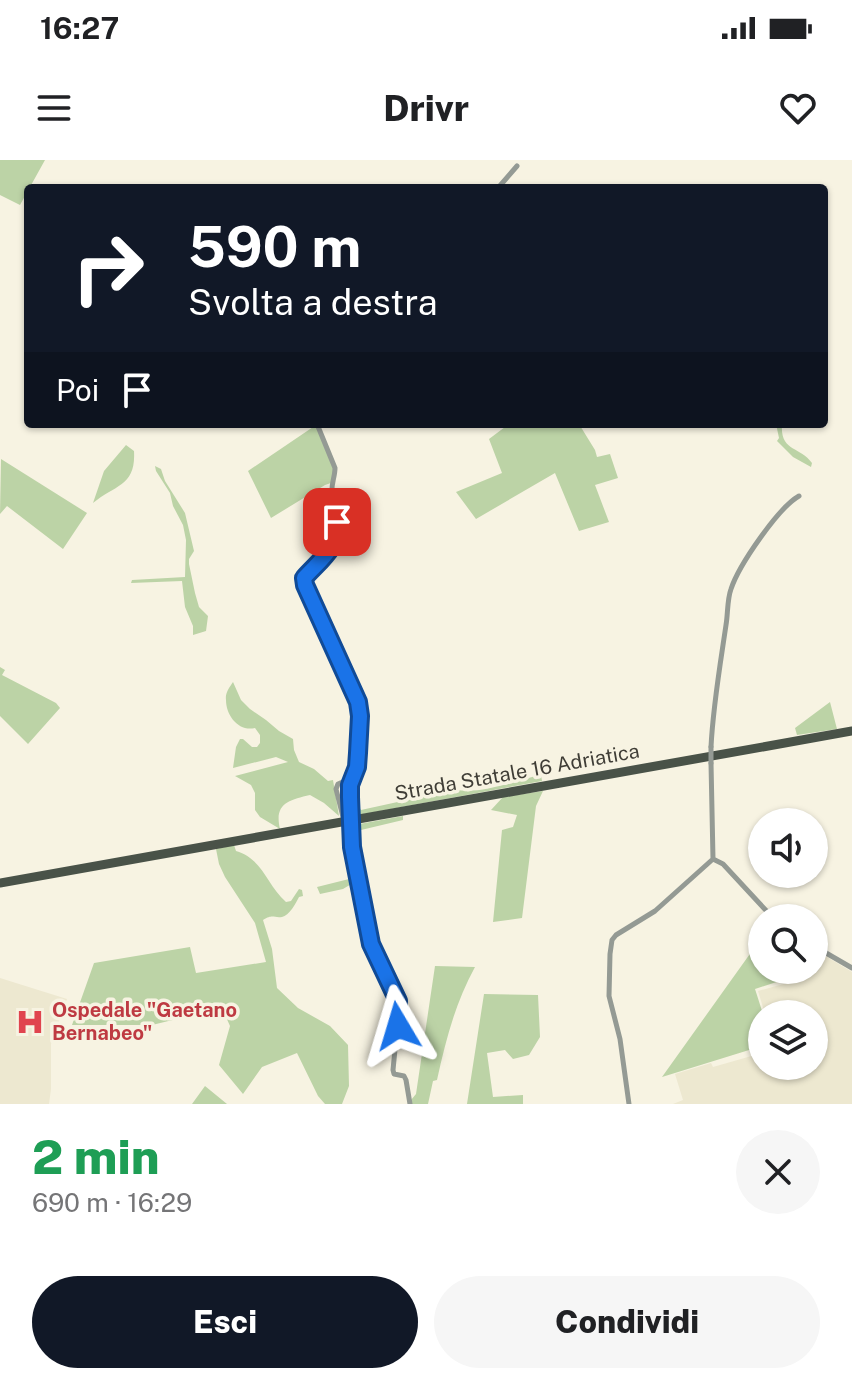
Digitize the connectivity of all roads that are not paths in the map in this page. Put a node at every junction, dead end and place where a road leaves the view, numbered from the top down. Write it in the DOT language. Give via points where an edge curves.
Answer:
graph roads {
  1 [pos="517,166"];
  2 [pos="501,184"];
  3 [pos="319,428"];
  4 [pos="799,496"];
  5 [pos="852,731"];
  6 [pos="352,780"];
  7 [pos="345,824"];
  8 [pos="713,859"];
  9 [pos="0,883"];
  10 [pos="760,904"];
  11 [pos="828,954"];
  12 [pos="852,968"];
  13 [pos="410,1104"];
  14 [pos="629,1104"];
  1 -- 2 [label="street"];
  3 -- 6 [label="street" via="335,468 332,497 338,534 304,578 358,702"];
  4 -- 8 [label="street, bridge" via="759,540 731,589 714,696"];
  5 -- 7 [label="main road, Strada Statale 16 Adriatica"];
  6 -- 7 [label="street, bridge"];
  6 -- 7 [label="street" via="336,789"];
  7 -- 9 [label="main road, Strada Statale 16 Adriatica"];
  7 -- 13 [label="street" via="371,944 398,1001 393,1070 404,1076"];
  8 -- 10 [label="street"];
  8 -- 14 [label="street" via="655,911 612,940 609,996"];
  11 -- 12 [label="street"];
}
